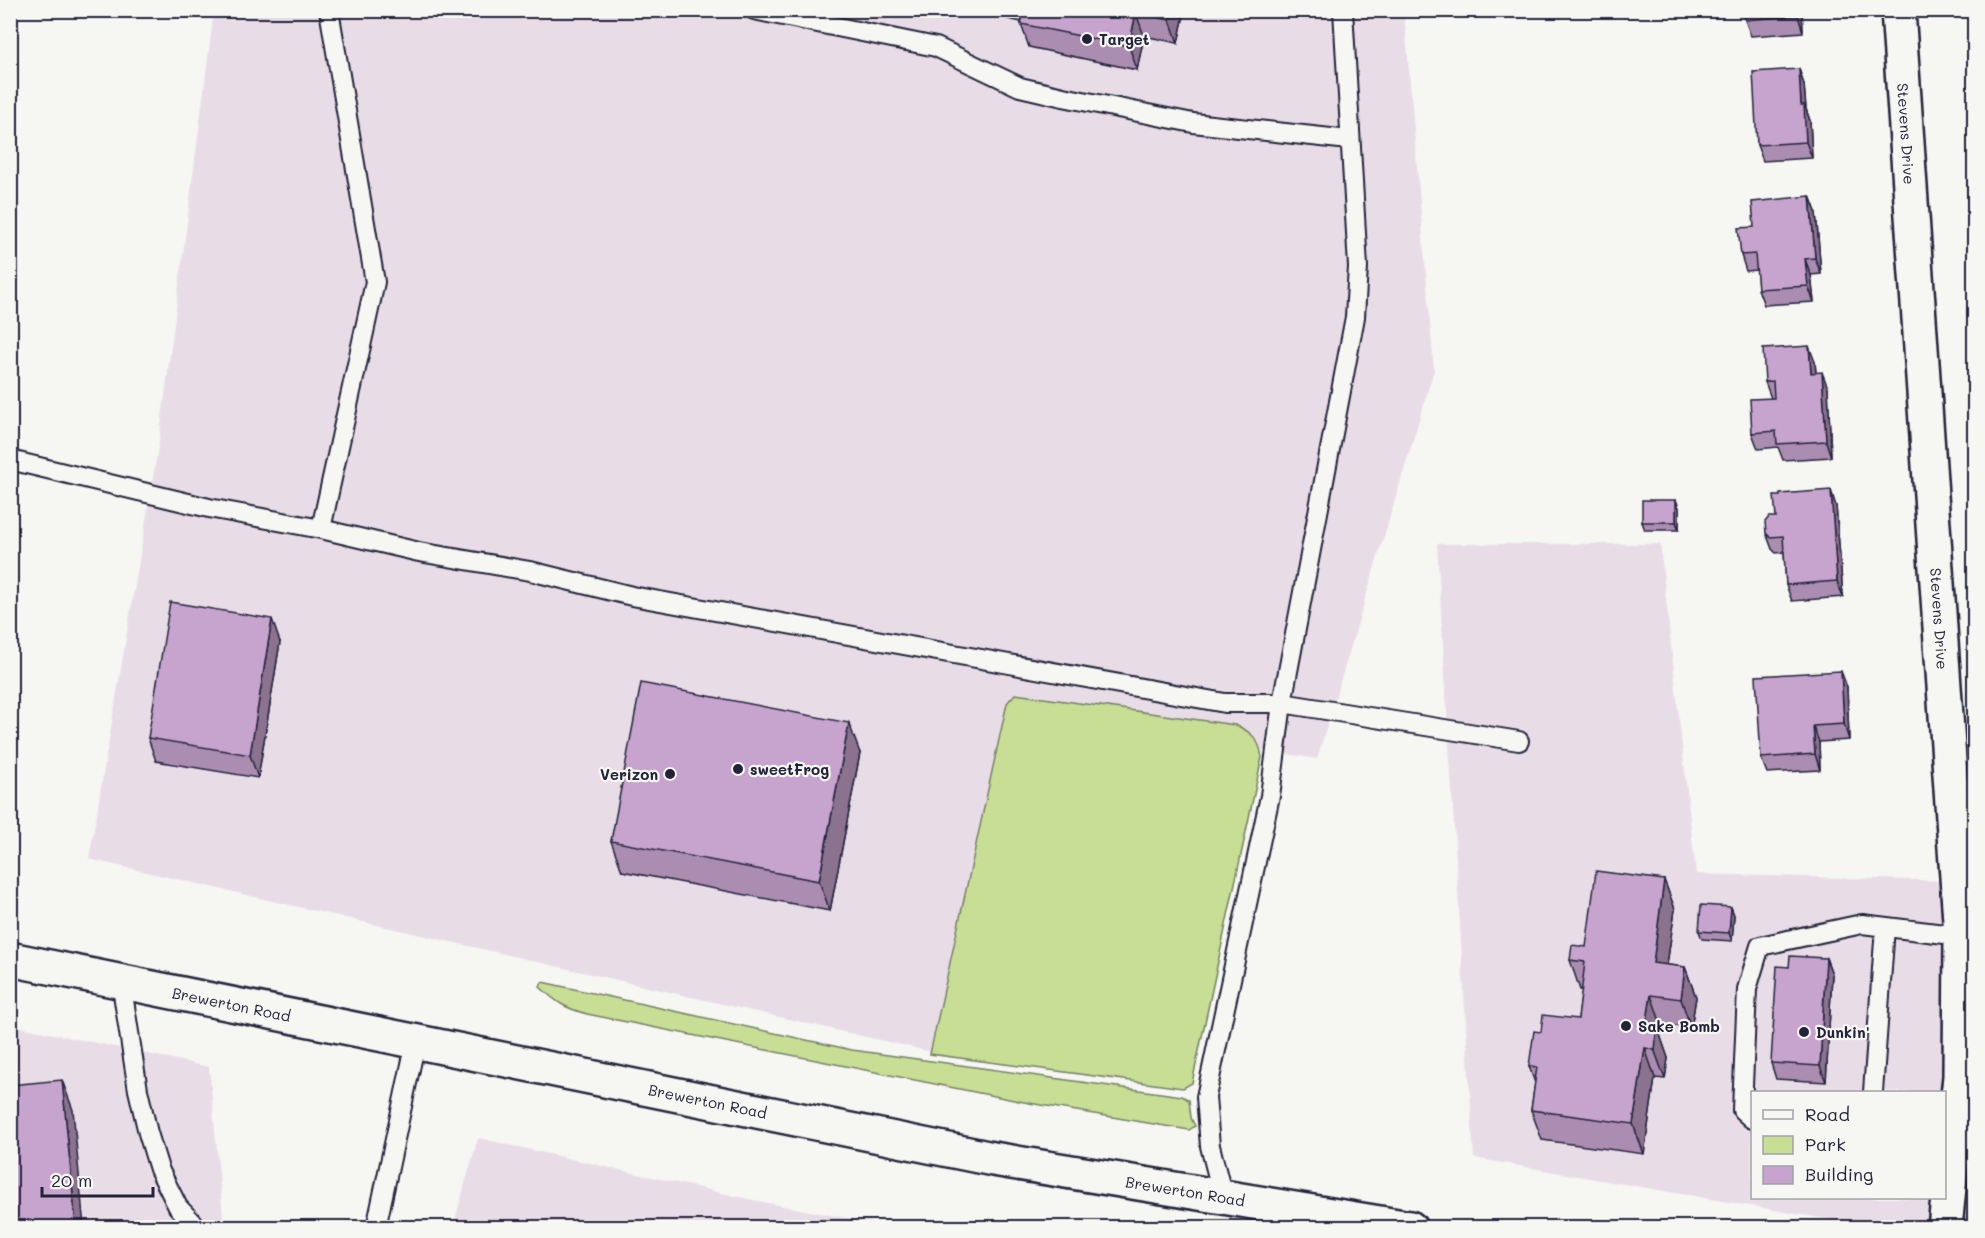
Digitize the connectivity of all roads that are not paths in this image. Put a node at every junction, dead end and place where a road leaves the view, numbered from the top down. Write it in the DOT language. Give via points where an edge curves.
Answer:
graph roads {
  1 [pos="329,10"];
  2 [pos="754,10"];
  3 [pos="1343,10"];
  4 [pos="1898,10"];
  5 [pos="1349,140"];
  6 [pos="10,460"];
  7 [pos="321,529"];
  8 [pos="1282,703"];
  9 [pos="1519,741"];
  10 [pos="1885,927"];
  11 [pos="1961,936"];
  12 [pos="10,959"];
  13 [pos="121,981"];
  14 [pos="416,1041"];
  15 [pos="1874,1091"];
  16 [pos="1751,1118"];
  17 [pos="1223,1197"];
  18 [pos="198,1227"];
  19 [pos="376,1227"];
  20 [pos="1410,1227"];
  21 [pos="1945,1227"];
  1 -- 7 [label="lane" via="375,282"];
  2 -- 5 [label="lane" via="936,47 1020,87 1063,97 1193,123"];
  3 -- 5 [label="lane"];
  4 -- 11 [label="main road, Stevens Drive"];
  5 -- 8 [label="lane" via="1358,267 1355,317"];
  6 -- 7 [label="lane" via="209,508"];
  7 -- 8 [label="lane" via="632,596 1225,703"];
  8 -- 9 [label="lane"];
  8 -- 17 [label="lane" via="1270,796 1206,1096 1210,1146"];
  10 -- 11 [label="lane"];
  10 -- 15 [label="lane"];
  10 -- 16 [label="lane" via="1862,924 1760,946 1747,989 1742,1110"];
  11 -- 21 [label="main road, Stevens Drive" via="1960,1076"];
  12 -- 13 [label="main road, Brewerton Road"];
  13 -- 14 [label="main road, Brewerton Road"];
  13 -- 18 [label="lane" via="138,1090 159,1169 178,1207"];
  14 -- 17 [label="main road, Brewerton Road" via="993,1159"];
  14 -- 19 [label="lane"];
  17 -- 20 [label="main road, Brewerton Road"];
}
